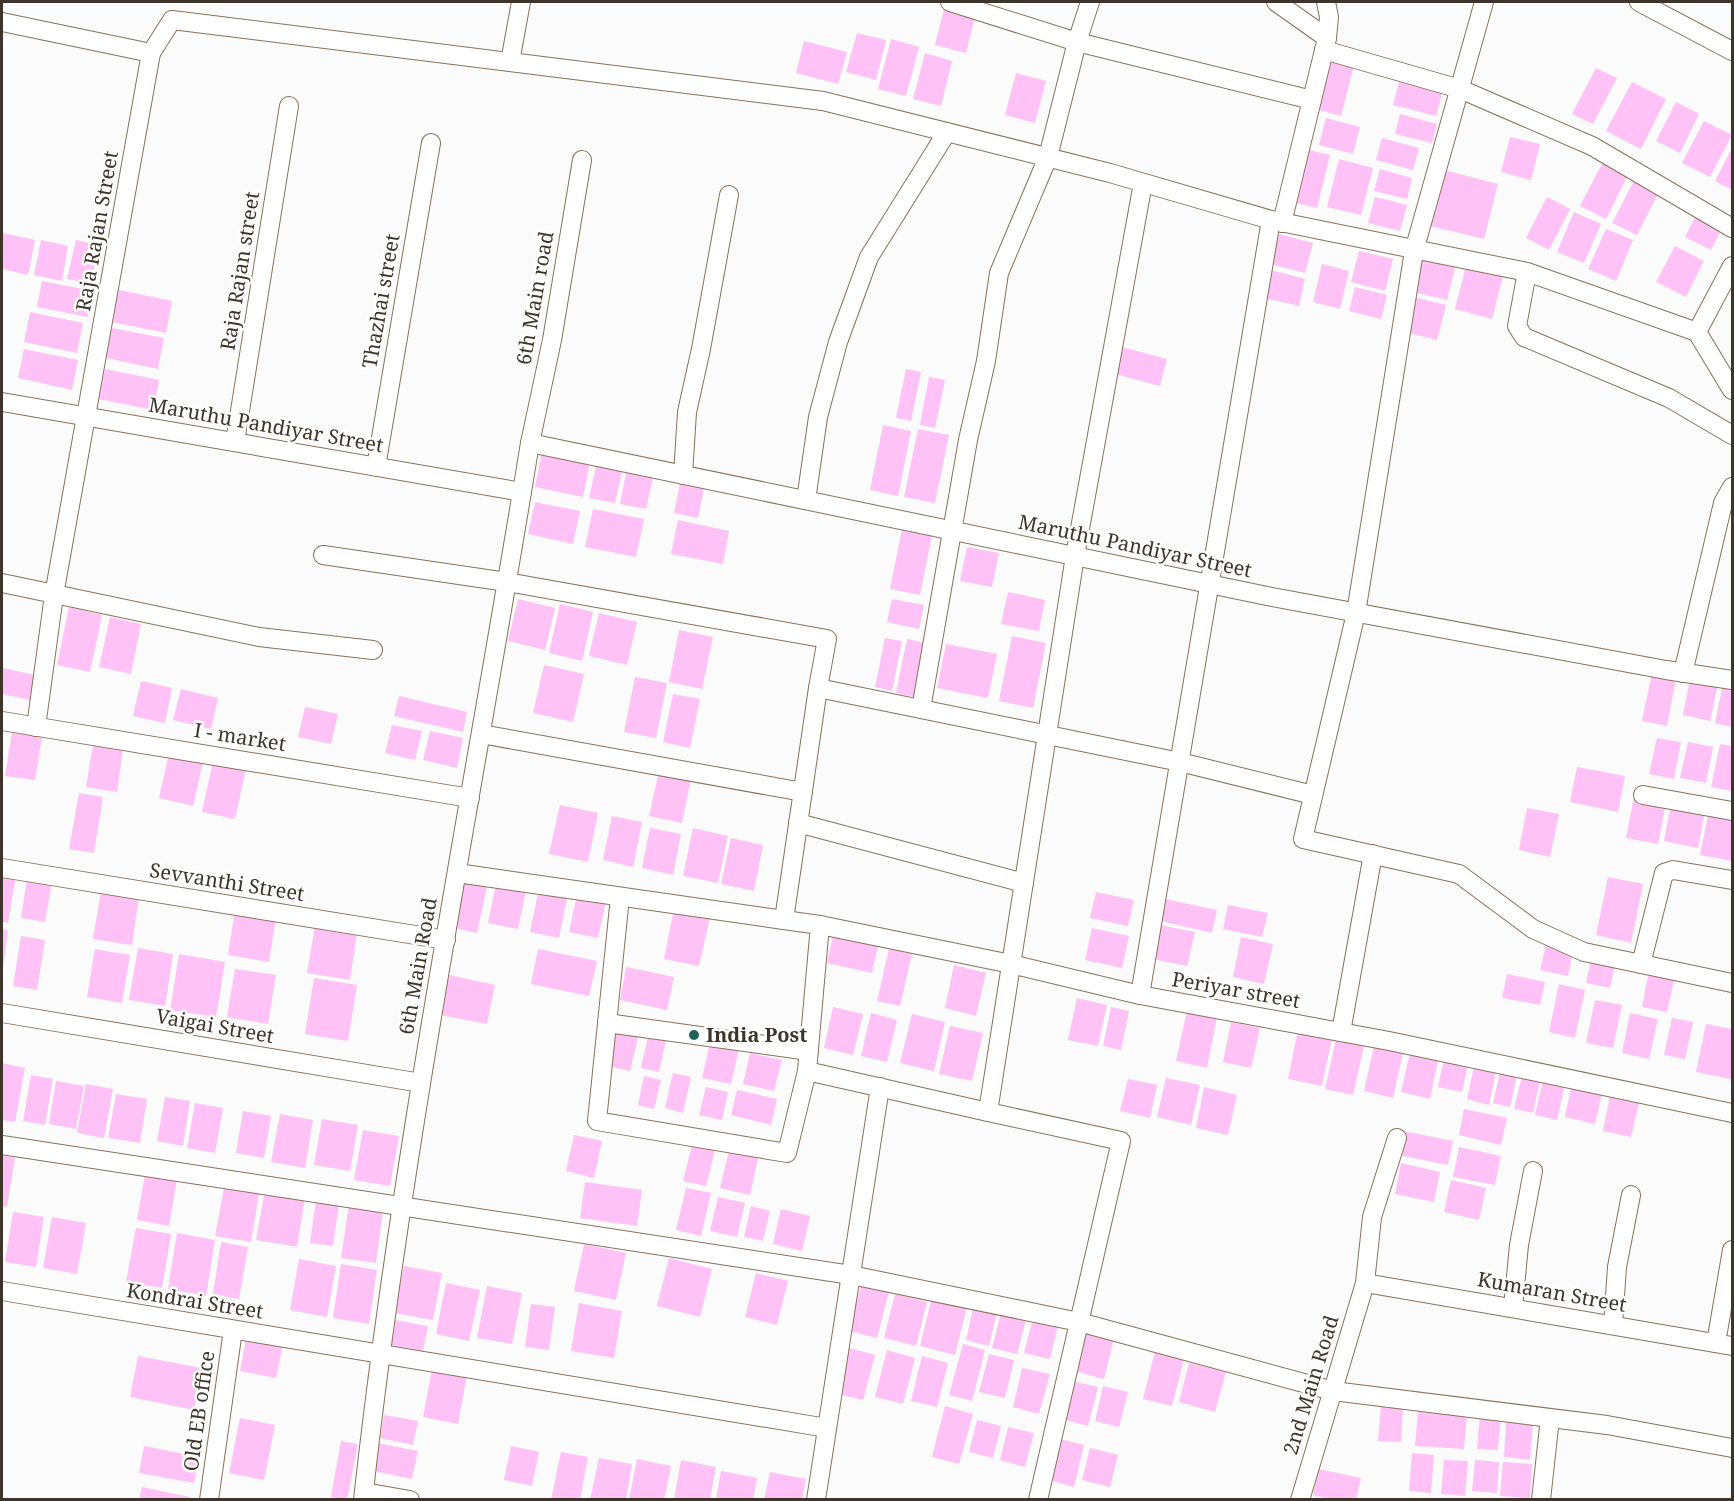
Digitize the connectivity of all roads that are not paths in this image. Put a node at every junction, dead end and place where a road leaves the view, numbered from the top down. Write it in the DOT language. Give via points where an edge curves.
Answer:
graph roads {
  1 [pos="521,2"];
  2 [pos="950,2"];
  3 [pos="1090,2"];
  4 [pos="1276,2"];
  5 [pos="1326,2"];
  6 [pos="1484,2"];
  7 [pos="1639,2"];
  8 [pos="2,22"];
  9 [pos="1077,42"];
  10 [pos="1326,44"];
  11 [pos="1732,51"];
  12 [pos="152,53"];
  13 [pos="510,62"];
  14 [pos="1460,88"];
  15 [pos="1312,100"];
  16 [pos="289,106"];
  17 [pos="947,132"];
  18 [pos="430,143"];
  19 [pos="1048,158"];
  20 [pos="582,160"];
  21 [pos="1143,183"];
  22 [pos="729,195"];
  23 [pos="1276,221"];
  24 [pos="1732,228"];
  25 [pos="1414,250"];
  26 [pos="1732,266"];
  27 [pos="1527,272"];
  28 [pos="1697,332"];
  29 [pos="1732,390"];
  30 [pos="2,402"];
  31 [pos="87,417"];
  32 [pos="1732,435"];
  33 [pos="235,442"];
  34 [pos="530,443"];
  35 [pos="376,467"];
  36 [pos="683,475"];
  37 [pos="1732,487"];
  38 [pos="522,492"];
  39 [pos="806,500"];
  40 [pos="951,530"];
  41 [pos="323,555"];
  42 [pos="1075,556"];
  43 [pos="507,582"];
  44 [pos="2,583"];
  45 [pos="1210,584"];
  46 [pos="54,595"];
  47 [pos="1356,613"];
  48 [pos="373,650"];
  49 [pos="1683,673"];
  50 [pos="1732,680"];
  51 [pos="818,688"];
  52 [pos="921,709"];
  53 [pos="2,721"];
  54 [pos="36,727"];
  55 [pos="481,734"];
  56 [pos="1048,735"];
  57 [pos="1180,762"];
  58 [pos="803,792"];
  59 [pos="1313,795"];
  60 [pos="1642,795"];
  61 [pos="470,798"];
  62 [pos="1732,811"];
  63 [pos="798,823"];
  64 [pos="1373,854"];
  65 [pos="2,868"];
  66 [pos="458,873"];
  67 [pos="1732,880"];
  68 [pos="1024,883"];
  69 [pos="620,897"];
  70 [pos="784,920"];
  71 [pos="820,925"];
  72 [pos="446,940"];
  73 [pos="1011,964"];
  74 [pos="1641,964"];
  75 [pos="1732,983"];
  76 [pos="1140,995"];
  77 [pos="2,1013"];
  78 [pos="607,1023"];
  79 [pos="1341,1032"];
  80 [pos="809,1051"];
  81 [pos="807,1071"];
  82 [pos="421,1083"];
  83 [pos="880,1087"];
  84 [pos="988,1112"];
  85 [pos="1732,1113"];
  86 [pos="1397,1138"];
  87 [pos="2,1145"];
  88 [pos="1533,1171"];
  89 [pos="1631,1195"];
  90 [pos="403,1205"];
  91 [pos="1732,1250"];
  92 [pos="851,1275"];
  93 [pos="1365,1283"];
  94 [pos="2,1292"];
  95 [pos="1513,1308"];
  96 [pos="1079,1322"];
  97 [pos="1613,1325"];
  98 [pos="233,1330"];
  99 [pos="1724,1344"];
  100 [pos="382,1354"];
  101 [pos="1333,1390"];
  102 [pos="1550,1418"];
  103 [pos="827,1428"];
  104 [pos="1732,1448"];
  105 [pos="364,1496"];
  106 [pos="208,1500"];
  107 [pos="410,1500"];
  108 [pos="816,1500"];
  109 [pos="1038,1500"];
  110 [pos="1300,1500"];
  111 [pos="1541,1500"];
  1 -- 13 [label="street"];
  2 -- 9 [label="street"];
  3 -- 9 [label="street"];
  4 -- 10 [label="street"];
  5 -- 10 [label="street, Periyar street"];
  6 -- 14 [label="street"];
  7 -- 11 [label="street"];
  8 -- 12 [label="street"];
  9 -- 15 [label="street"];
  9 -- 19 [label="street"];
  10 -- 14 [label="street"];
  10 -- 15 [label="street, Periyar street"];
  12 -- 13 [label="street" via="172,20"];
  12 -- 31 [label="street, Raja Rajan Street"];
  13 -- 17 [label="street" via="823,101"];
  14 -- 24 [label="street" via="1592,146"];
  14 -- 25 [label="street"];
  15 -- 23 [label="street, Periyar street"];
  16 -- 33 [label="street, Raja Rajan street"];
  17 -- 19 [label="street"];
  17 -- 39 [label="street" via="869,257 838,342 824,396"];
  18 -- 35 [label="street, Thazhai street"];
  19 -- 21 [label="street"];
  19 -- 40 [label="street" via="999,273 986,361"];
  20 -- 34 [label="street, 6th Main road" via="552,340"];
  21 -- 23 [label="street"];
  21 -- 42 [label="street"];
  22 -- 36 [label="street" via="687,412"];
  23 -- 25 [label="street"];
  23 -- 45 [label="street, Periyar street"];
  25 -- 27 [label="street"];
  25 -- 47 [label="street"];
  26 -- 28 [label="street"];
  27 -- 28 [label="street"];
  27 -- 32 [label="street" via="1517,326 1524,337 1669,398"];
  28 -- 29 [label="street"];
  30 -- 31 [label="street, Maruthu Pandiyar Street"];
  31 -- 33 [label="street, Maruthu Pandiyar Street"];
  31 -- 46 [label="street, Raja Rajan Street"];
  33 -- 35 [label="street, Maruthu Pandiyar Street"];
  34 -- 36 [label="street, Maruthu Pandiyar Street"];
  34 -- 38 [label="street, 6th Main Road"];
  35 -- 38 [label="street, Maruthu Pandiyar Street"];
  36 -- 39 [label="street, Maruthu Pandiyar Street"];
  37 -- 49 [label="street" via="1723,503"];
  38 -- 43 [label="street, 6th Main Road"];
  39 -- 40 [label="street, Maruthu Pandiyar Street"];
  40 -- 42 [label="street, Maruthu Pandiyar Street"];
  40 -- 52 [label="street"];
  41 -- 43 [label="street"];
  42 -- 45 [label="street, Maruthu Pandiyar Street"];
  42 -- 56 [label="street"];
  43 -- 51 [label="street" via="827,639"];
  43 -- 55 [label="street, 6th Main Road"];
  44 -- 46 [label="street"];
  45 -- 47 [label="street, Maruthu Pandiyar Street"];
  45 -- 57 [label="street, Periyar street"];
  46 -- 48 [label="street" via="259,638"];
  46 -- 54 [label="street"];
  47 -- 49 [label="street, Maruthu Pandiyar Street"];
  47 -- 59 [label="street"];
  49 -- 50 [label="street, Maruthu Pandiyar Street"];
  51 -- 52 [label="street"];
  51 -- 58 [label="street"];
  52 -- 56 [label="street"];
  53 -- 54 [label="street, I - market"];
  54 -- 61 [label="street, I - market"];
  55 -- 58 [label="street"];
  55 -- 61 [label="street, 6th Main Road"];
  56 -- 57 [label="street"];
  56 -- 68 [label="street"];
  57 -- 59 [label="street"];
  57 -- 76 [label="street, Periyar street"];
  58 -- 63 [label="street"];
  59 -- 64 [label="street" via="1303,838"];
  60 -- 62 [label="street"];
  61 -- 66 [label="street, 6th Main Road"];
  63 -- 68 [label="street"];
  63 -- 70 [label="street"];
  64 -- 74 [label="street" via="1459,874 1533,929 1584,952"];
  64 -- 79 [label="street"];
  65 -- 72 [label="street, Sevvanthi Street"];
  66 -- 69 [label="street"];
  66 -- 72 [label="street, 6th Main Road"];
  67 -- 74 [label="street" via="1673,870 1664,873"];
  68 -- 73 [label="street"];
  69 -- 70 [label="street"];
  69 -- 78 [label="street"];
  70 -- 71 [label="street"];
  71 -- 73 [label="street"];
  71 -- 80 [label="street"];
  72 -- 82 [label="street, 6th Main Road"];
  73 -- 76 [label="street"];
  73 -- 84 [label="street"];
  74 -- 75 [label="street"];
  76 -- 79 [label="street, Periyar street"];
  77 -- 82 [label="street, Vaigai Street"];
  78 -- 80 [label="street"];
  78 -- 81 [label="street" via="597,1121 787,1153"];
  79 -- 85 [label="street, Periyar street"];
  80 -- 81 [label="street"];
  81 -- 83 [label="street"];
  82 -- 90 [label="street, 6th Main Road"];
  83 -- 84 [label="street"];
  83 -- 92 [label="street"];
  84 -- 96 [label="street" via="1121,1141"];
  86 -- 93 [label="street, 2nd Main Road" via="1372,1217"];
  87 -- 90 [label="street"];
  88 -- 95 [label="street" via="1519,1245"];
  89 -- 97 [label="street" via="1617,1267"];
  90 -- 92 [label="street"];
  90 -- 100 [label="street, 6th Main Road"];
  91 -- 99 [label="street"];
  92 -- 96 [label="street"];
  92 -- 103 [label="street"];
  93 -- 95 [label="street, Kumaran Street"];
  93 -- 101 [label="street, 2nd Main Road"];
  94 -- 98 [label="street, Kondrai Street"];
  95 -- 97 [label="street, Kumaran Street"];
  96 -- 101 [label="street"];
  96 -- 109 [label="street"];
  97 -- 99 [label="street, Kumaran Street"];
  98 -- 100 [label="street, Kondrai Street"];
  98 -- 106 [label="street, Old EB office"];
  100 -- 103 [label="street, Kondrai Street"];
  100 -- 105 [label="street, 6th Main Road"];
  101 -- 102 [label="street"];
  101 -- 110 [label="street, 2nd Main Road"];
  102 -- 104 [label="street"];
  102 -- 111 [label="street"];
  103 -- 108 [label="street"];
  105 -- 107 [label="street"];
}
